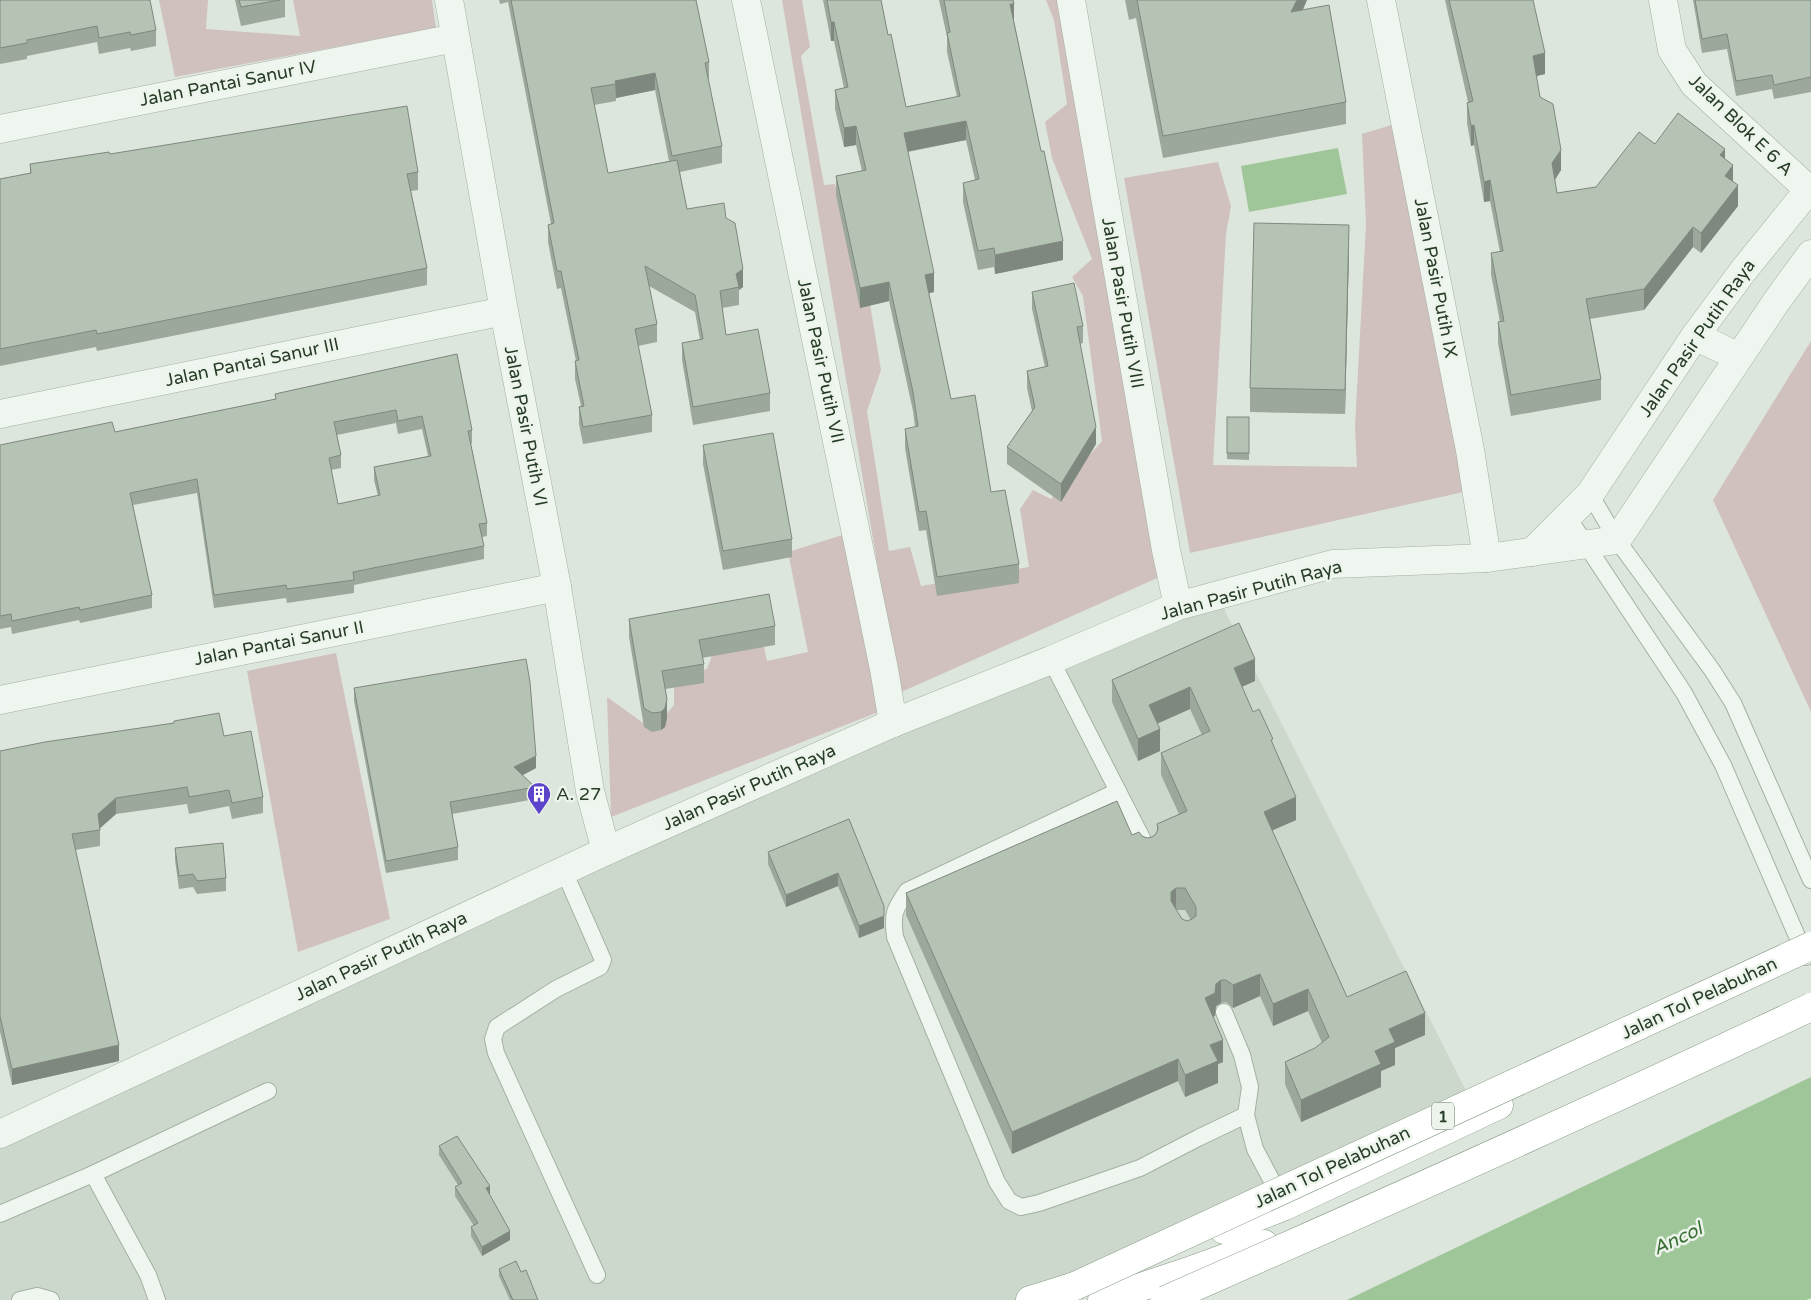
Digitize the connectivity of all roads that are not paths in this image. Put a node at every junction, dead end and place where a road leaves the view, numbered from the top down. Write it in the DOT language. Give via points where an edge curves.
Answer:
graph roads {
  1 [pos="448,0"];
  2 [pos="746,0"];
  3 [pos="1071,0"];
  4 [pos="1381,0"];
  5 [pos="1662,0"];
  6 [pos="456,38"];
  7 [pos="0,129"];
  8 [pos="1810,188"];
  9 [pos="1811,254"];
  10 [pos="504,311"];
  11 [pos="1695,336"];
  12 [pos="1739,357"];
  13 [pos="0,414"];
  14 [pos="1590,494"];
  15 [pos="1567,516"];
  16 [pos="1617,540"];
  17 [pos="1587,544"];
  18 [pos="1532,552"];
  19 [pos="1487,558"];
  20 [pos="557,587"];
  21 [pos="1178,606"];
  22 [pos="1052,660"];
  23 [pos="0,700"];
  24 [pos="893,723"];
  25 [pos="1118,791"];
  26 [pos="1148,850"];
  27 [pos="606,851"];
  28 [pos="564,871"];
  29 [pos="1811,880"];
  30 [pos="1810,954"];
  31 [pos="1811,1007"];
  32 [pos="1224,1012"];
  33 [pos="1811,1020"];
  34 [pos="268,1091"];
  35 [pos="1246,1115"];
  36 [pos="0,1134"];
  37 [pos="93,1174"];
  38 [pos="1285,1206"];
  39 [pos="0,1214"];
  40 [pos="597,1275"];
  41 [pos="1075,1286"];
  42 [pos="20,1300"];
  43 [pos="52,1300"];
  44 [pos="157,1300"];
  45 [pos="1030,1300"];
  46 [pos="1043,1300"];
  47 [pos="1102,1300"];
  48 [pos="1165,1300"];
  1 -- 6 [label="street, Jalan Pasir Putih VI"];
  2 -- 24 [label="street, Jalan Pasir Putih VII"];
  3 -- 21 [label="street, Jalan Pasir Putih VIII"];
  4 -- 19 [label="street, Jalan Pasir Putih IX" via="1470,450"];
  5 -- 8 [label="street, Jalan Blok E 6 A" via="1672,50 1694,84"];
  6 -- 7 [label="street, Jalan Pantai Sanur IV"];
  6 -- 10 [label="street, Jalan Pasir Putih VI"];
  8 -- 11 [label="street, Jalan Pasir Putih Raya"];
  9 -- 12 [label="street"];
  10 -- 13 [label="street, Jalan Pantai Sanur III"];
  10 -- 20 [label="street, Jalan Pasir Putih VI"];
  11 -- 12 [label="street"];
  11 -- 14 [label="street, Jalan Pasir Putih Raya"];
  12 -- 16 [label="street"];
  14 -- 15 [label="street, Jalan Pasir Putih Raya"];
  14 -- 16 [label="lane"];
  15 -- 17 [label="lane"];
  15 -- 18 [label="street, Jalan Pasir Putih Raya"];
  16 -- 17 [label="street, Jalan Pasir Putih Raya"];
  16 -- 29 [label="lane" via="1712,670 1732,703"];
  17 -- 18 [label="street, Jalan Pasir Putih Raya"];
  17 -- 30 [label="lane" via="1684,693 1723,765"];
  18 -- 19 [label="street, Jalan Pasir Putih Raya"];
  19 -- 21 [label="street, Jalan Pasir Putih Raya" via="1332,564"];
  20 -- 23 [label="street, Jalan Pantai Sanur II"];
  20 -- 27 [label="street, Jalan Pasir Putih VI" via="590,791"];
  21 -- 22 [label="street, Jalan Pasir Putih Raya"];
  22 -- 24 [label="street, Jalan Pasir Putih Raya"];
  22 -- 25 [label="lane"];
  24 -- 27 [label="street, Jalan Pasir Putih Raya"];
  25 -- 26 [label="lane"];
  25 -- 35 [label="lane" via="907,891 892,920 895,937 997,1182 1009,1201 1021,1206 1039,1203 1140,1168"];
  27 -- 28 [label="street, Jalan Pasir Putih Raya"];
  28 -- 36 [label="street, Jalan Pasir Putih Raya"];
  28 -- 40 [label="lane" via="603,960 600,967 556,989 505,1021 497,1027 493,1039"];
  30 -- 38 [label="highway"];
  30 -- 41 [label="highway, Jalan Tol Pelabuhan / 1, bridge"];
  31 -- 48 [label="highway, bridge"];
  32 -- 35 [label="lane" via="1242,1055 1250,1087"];
  33 -- 47 [label="highway" via="1628,1104 1343,1215"];
  34 -- 37 [label="lane"];
  35 -- 38 [label="lane" via="1256,1149"];
  37 -- 39 [label="lane"];
  37 -- 44 [label="lane" via="148,1275"];
  38 -- 46 [label="highway"];
  41 -- 45 [label="highway"];
  41 -- 46 [label="highway, Jalan Tol Pelabuhan / 1"];
  42 -- 43 [label="lane" via="37,1296"];
}
